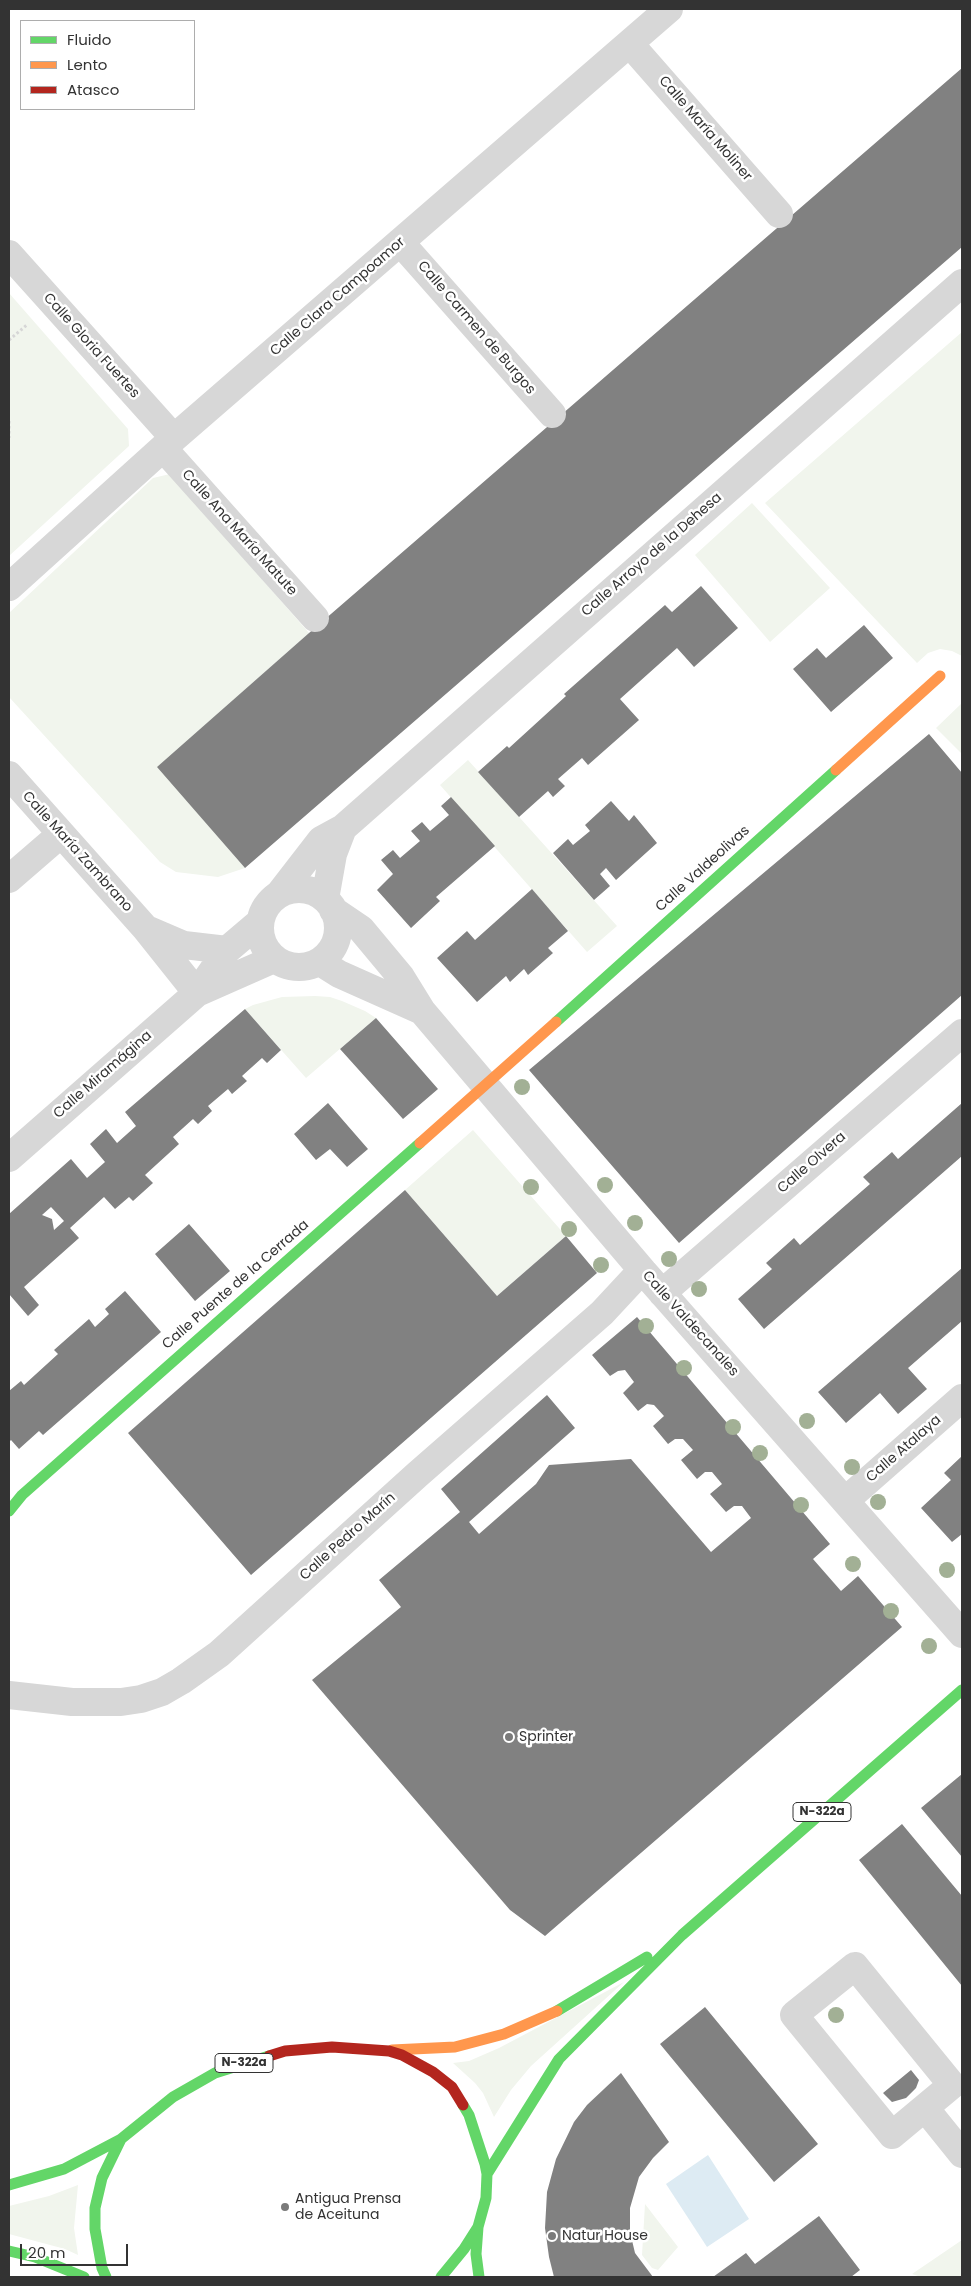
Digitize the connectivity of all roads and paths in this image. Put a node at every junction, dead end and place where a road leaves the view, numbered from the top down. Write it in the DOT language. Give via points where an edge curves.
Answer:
graph roads {
  1 [pos="669,9"];
  2 [pos="630,44"];
  3 [pos="780,214"];
  4 [pos="400,242"];
  5 [pos="9,254"];
  6 [pos="962,283"];
  7 [pos="552,414"];
  8 [pos="9,421"];
  9 [pos="9,438"];
  10 [pos="169,443"];
  11 [pos="9,587"];
  12 [pos="315,618"];
  13 [pos="940,676"];
  14 [pos="9,775"];
  15 [pos="343,828"];
  16 [pos="62,834"];
  17 [pos="9,879"];
  18 [pos="280,893"];
  19 [pos="329,905"];
  20 [pos="260,922"];
  21 [pos="146,929"];
  22 [pos="227,950"];
  23 [pos="274,959"];
  24 [pos="320,962"];
  25 [pos="197,993"];
  26 [pos="422,1011"];
  27 [pos="962,1033"];
  28 [pos="486,1085"];
  29 [pos="9,1158"];
  30 [pos="642,1270"];
  31 [pos="662,1293"];
  32 [pos="962,1398"];
  33 [pos="846,1500"];
  34 [pos="9,1510"];
  35 [pos="962,1634"];
  36 [pos="962,1690"];
  37 [pos="9,1694"];
  38 [pos="682,1935"];
  39 [pos="389,2051"];
  40 [pos="925,2108"];
  41 [pos="121,2139"];
  42 [pos="962,2154"];
  43 [pos="487,2174"];
  44 [pos="9,2185"];
  45 [pos="478,2227"];
  46 [pos="9,2251"];
  47 [pos="84,2277"];
  48 [pos="106,2277"];
  49 [pos="441,2277"];
  50 [pos="479,2277"];
  1 -- 2 [label="street, Calle Clara Campoamor"];
  2 -- 3 [label="street, Calle María Moliner"];
  2 -- 4 [label="street, Calle Clara Campoamor"];
  4 -- 7 [label="street, Calle Carmen de Burgos"];
  4 -- 10 [label="street, Calle Clara Campoamor"];
  5 -- 10 [label="street, Calle Gloria Fuertes"];
  6 -- 15 [label="street, Calle Arroyo de la Dehesa"];
  8 -- 9 [label="path"];
  10 -- 11 [label="street, Calle Clara Campoamor"];
  10 -- 12 [label="street, Calle Ana María Matute"];
  13 -- 28 [label="main road, Calle Valdeolivas"];
  14 -- 16 [label="street, Calle María Zambrano"];
  15 -- 18 [label="street, Calle Arroyo de la Dehesa" via="321,840"];
  15 -- 19 [label="street, Calle Arroyo de la Dehesa" via="333,854"];
  16 -- 17 [label="street"];
  16 -- 21 [label="street, Calle María Zambrano"];
  18 -- 19 [label="street" via="304,889 315,892"];
  18 -- 20 [label="street" via="267,905"];
  19 -- 24 [label="street" via="337,920 337,938 329,954"];
  19 -- 26 [label="street, Calle Valdecanales" via="360,930 401,977"];
  20 -- 22 [label="street, Calle Miramágina"];
  20 -- 23 [label="street" via="261,940"];
  21 -- 22 [label="street, Calle María Zambrano" via="184,945"];
  21 -- 25 [label="street, Calle María Zambrano"];
  22 -- 25 [label="street, Calle Miramágina"];
  23 -- 24 [label="street" via="296,968"];
  23 -- 25 [label="street, Calle Miramágina"];
  24 -- 26 [label="street, Calle Valdecanales" via="339,974"];
  25 -- 29 [label="street, Calle Miramágina"];
  26 -- 28 [label="street, Calle Valdecanales"];
  27 -- 31 [label="street, Calle Olvera"];
  28 -- 30 [label="street, Calle Valdecanales"];
  28 -- 34 [label="main road, Calle Puente de la Cerrada" via="22,1495"];
  30 -- 31 [label="street, Calle Valdecanales"];
  30 -- 37 [label="street, Calle Pedro Marín" via="602,1313 219,1654 181,1681 162,1692 121,1702 72,1702"];
  31 -- 33 [label="street, Calle Valdecanales"];
  32 -- 33 [label="street, Calle Atalaya"];
  33 -- 35 [label="street, Calle Valdecanales"];
  36 -- 38 [label="main road, N-322a"];
  38 -- 39 [label="main road, N-322a" via="551,2014 504,2034 455,2047"];
  38 -- 43 [label="main road, N-322a" via="559,2059"];
  39 -- 41 [label="main road, N-322a" via="317,2047 285,2051 230,2067 174,2097"];
  39 -- 43 [label="main road, N-322a" via="425,2067 460,2097 475,2128"];
  40 -- 40 [label="street" via="952,2085 855,1966 794,2015 892,2135"];
  40 -- 42 [label="street"];
  41 -- 44 [label="main road, N-322a" via="64,2169"];
  41 -- 48 [label="main road, N-322a" via="102,2178 95,2208 94,2229"];
  43 -- 45 [label="main road, N-322a" via="486,2198"];
  45 -- 49 [label="main road, N-322a"];
  45 -- 50 [label="main road" via="476,2254"];
  46 -- 47 [label="main road" via="35,2257"];
}
